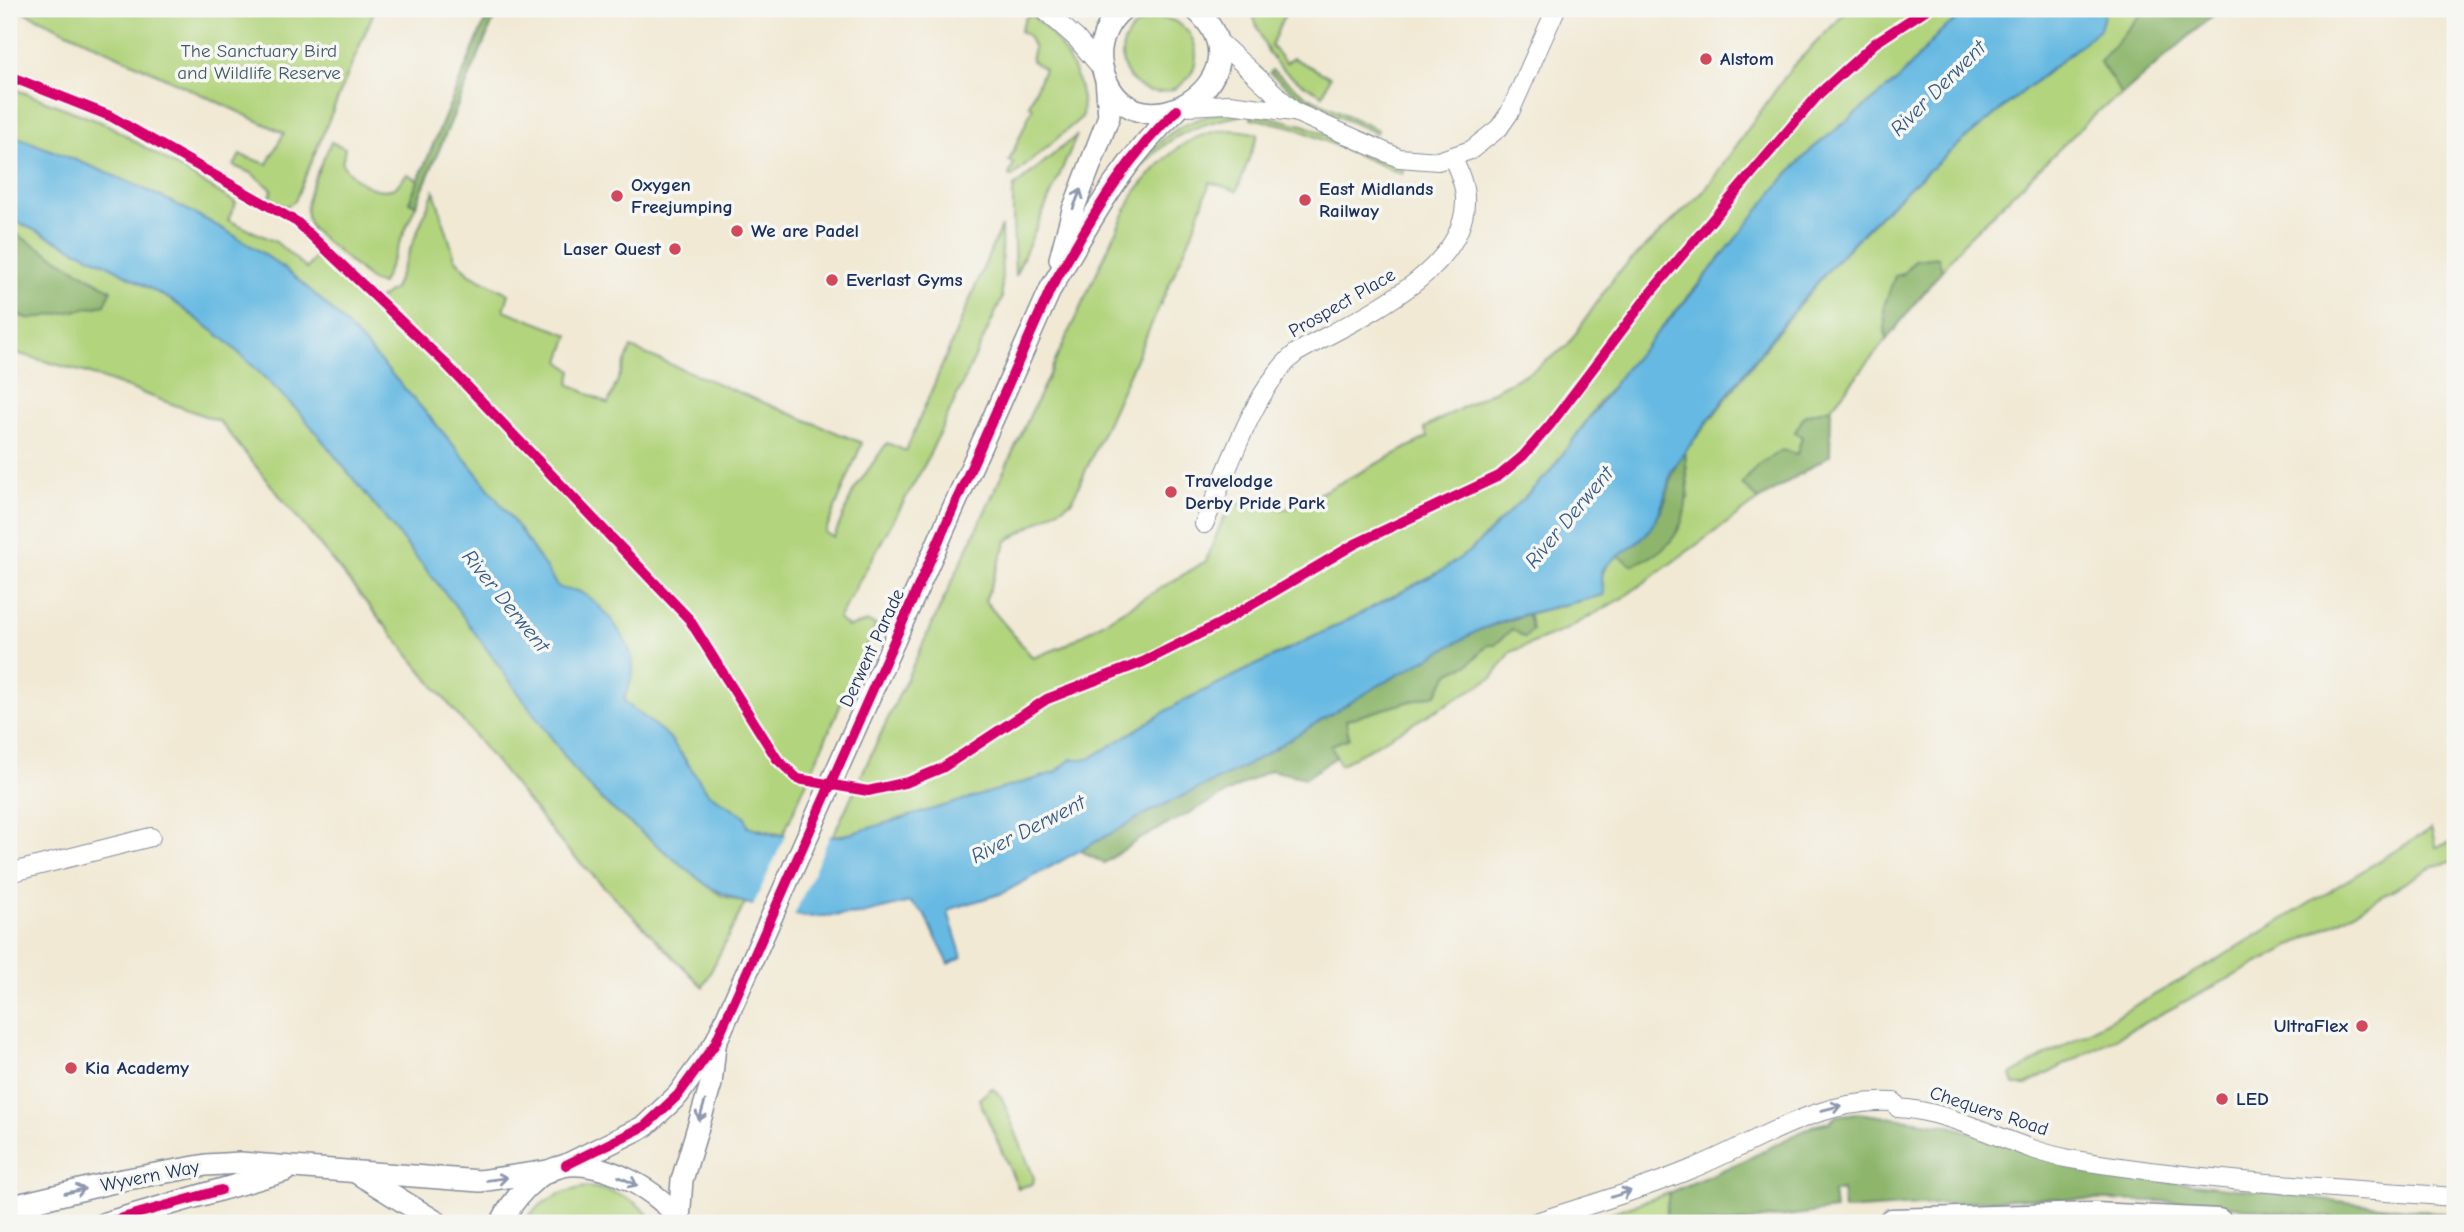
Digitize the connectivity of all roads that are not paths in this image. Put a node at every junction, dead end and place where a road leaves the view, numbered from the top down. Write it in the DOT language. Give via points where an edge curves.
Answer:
graph roads {
  1 [pos="1043,9"];
  2 [pos="1123,9"];
  3 [pos="1195,9"];
  4 [pos="1556,9"];
  5 [pos="1213,25"];
  6 [pos="1104,74"];
  7 [pos="1181,108"];
  8 [pos="1295,112"];
  9 [pos="1452,157"];
  10 [pos="1051,288"];
  11 [pos="1205,524"];
  12 [pos="151,837"];
  13 [pos="9,873"];
  14 [pos="718,1038"];
  15 [pos="294,1168"];
  16 [pos="557,1168"];
  17 [pos="355,1172"];
  18 [pos="2455,1197"];
  19 [pos="9,1207"];
  20 [pos="680,1221"];
  21 [pos="105,1223"];
  22 [pos="439,1223"];
  23 [pos="501,1223"];
  24 [pos="1533,1223"];
  25 [pos="1892,1223"];
  26 [pos="2218,1223"];
  1 -- 6 [label="street" via="1076,38"];
  2 -- 6 [label="street, Derwent Parade" via="1103,37"];
  3 -- 5 [label="street"];
  4 -- 9 [label="street" via="1499,128 1480,145"];
  5 -- 7 [label="street, Derwent Parade" via="1217,58 1212,77 1202,94"];
  5 -- 8 [label="street"];
  6 -- 7 [label="street" via="1115,93 1135,108 1160,113"];
  10 -- 6 [label="street, Derwent Parade, one-way" via="1073,210 1107,122"];
  7 -- 8 [label="street" via="1229,104"];
  7 -- 10 [label="street, Derwent Parade" via="1117,175"];
  8 -- 9 [label="street" via="1399,158 1428,161"];
  9 -- 11 [label="street, Prospect Place" via="1465,207 1443,256 1415,285 1296,352 1283,364 1261,396"];
  10 -- 14 [label="street, Derwent Parade"];
  12 -- 13 [label="street"];
  14 -- 16 [label="street, Derwent Parade" via="678,1095 645,1126"];
  14 -- 20 [label="street, Derwent Parade, one-way" via="711,1084 682,1180"];
  15 -- 17 [label="street, Wyvern Way"];
  19 -- 15 [label="street, Wyvern Way, one-way" via="206,1165"];
  15 -- 21 [label="street, Wyvern Way"];
  17 -- 16 [label="street, Wyvern Way, one-way" via="480,1181"];
  16 -- 20 [label="street, one-way" via="590,1167 631,1181"];
  16 -- 23 [label="street" via="527,1187"];
  17 -- 22 [label="street, Wyvern Way"];
  24 -- 18 [label="street, Chequers Road, one-way" via="1688,1171 1803,1116 1870,1100 1939,1113 2068,1158 2316,1189"];
  25 -- 26 [label="highway" via="2095,1217"];
}
